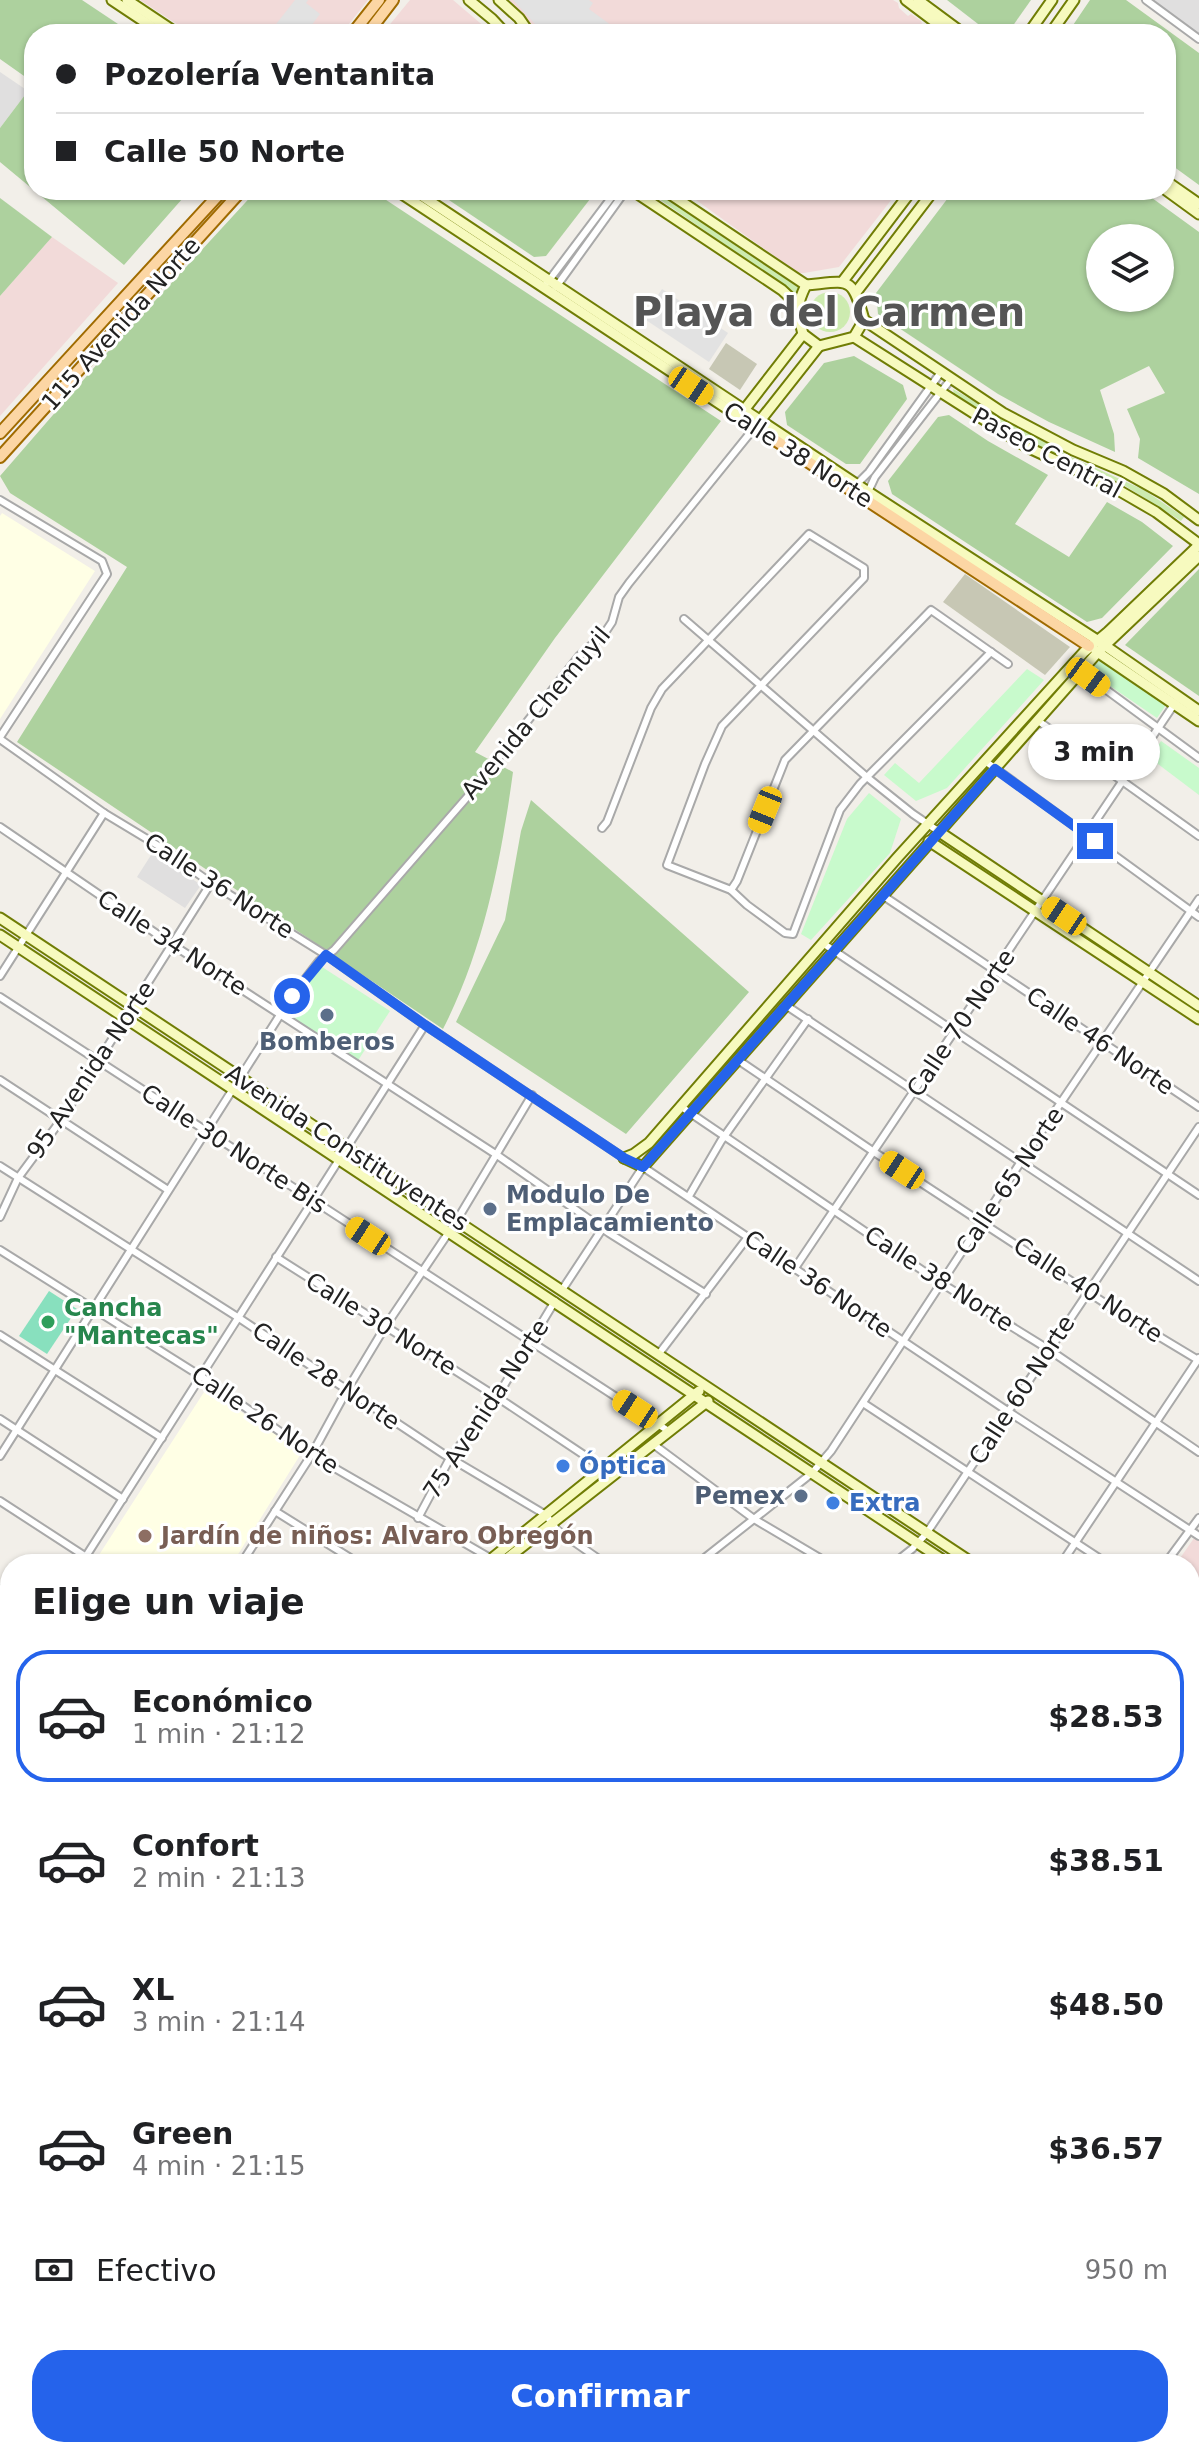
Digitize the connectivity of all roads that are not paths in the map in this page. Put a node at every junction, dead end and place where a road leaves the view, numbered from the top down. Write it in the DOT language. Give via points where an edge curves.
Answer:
graph roads {
  1 [pos="112,0"];
  2 [pos="127,0"];
  3 [pos="379,0"];
  4 [pos="393,0"];
  5 [pos="469,0"];
  6 [pos="499,0"];
  7 [pos="906,0"];
  8 [pos="918,0"];
  9 [pos="1052,0"];
  10 [pos="1074,0"];
  11 [pos="1146,0"];
  12 [pos="1155,3"];
  13 [pos="148,24"];
  14 [pos="163,24"];
  15 [pos="360,24"];
  16 [pos="375,24"];
  17 [pos="495,24"];
  18 [pos="523,24"];
  19 [pos="938,24"];
  20 [pos="950,24"];
  21 [pos="1035,24"];
  22 [pos="1057,24"];
  23 [pos="1199,39"];
  24 [pos="1176,188"];
  25 [pos="1176,197"];
  26 [pos="214,200"];
  27 [pos="233,200"];
  28 [pos="412,200"];
  29 [pos="427,200"];
  30 [pos="610,200"];
  31 [pos="621,200"];
  32 [pos="644,200"];
  33 [pos="679,200"];
  34 [pos="904,200"];
  35 [pos="926,200"];
  36 [pos="1199,204"];
  37 [pos="1199,214"];
  38 [pos="843,281"];
  39 [pos="806,285"];
  40 [pos="550,287"];
  41 [pos="857,291"];
  42 [pos="797,304"];
  43 [pos="864,320"];
  44 [pos="803,334"];
  45 [pos="89,337"];
  46 [pos="854,337"];
  47 [pos="100,346"];
  48 [pos="819,346"];
  49 [pos="941,372"];
  50 [pos="951,379"];
  51 [pos="935,390"];
  52 [pos="742,413"];
  53 [pos="758,423"];
  54 [pos="0,433"];
  55 [pos="0,457"];
  56 [pos="854,487"];
  57 [pos="866,495"];
  58 [pos="1,503"];
  59 [pos="1199,520"];
  60 [pos="1199,544"];
  61 [pos="1199,556"];
  62 [pos="684,619"];
  63 [pos="709,639"];
  64 [pos="1097,646"];
  65 [pos="991,652"];
  66 [pos="1008,664"];
  67 [pos="1076,668"];
  68 [pos="763,686"];
  69 [pos="1177,700"];
  70 [pos="1199,711"];
  71 [pos="1037,720"];
  72 [pos="1199,721"];
  73 [pos="1158,727"];
  74 [pos="815,731"];
  75 [pos="0,738"];
  76 [pos="1199,758"];
  77 [pos="985,761"];
  78 [pos="995,769"];
  79 [pos="868,778"];
  80 [pos="1123,782"];
  81 [pos="104,813"];
  82 [pos="0,827"];
  83 [pos="926,827"];
  84 [pos="602,828"];
  85 [pos="938,831"];
  86 [pos="1087,835"];
  87 [pos="1199,836"];
  88 [pos="929,841"];
  89 [pos="66,873"];
  90 [pos="211,883"];
  91 [pos="731,890"];
  92 [pos="882,895"];
  93 [pos="1199,899"];
  94 [pos="1043,902"];
  95 [pos="1036,911"];
  96 [pos="1191,911"];
  97 [pos="1199,917"];
  98 [pos="0,918"];
  99 [pos="0,935"];
  100 [pos="27,937"];
  101 [pos="824,944"];
  102 [pos="173,945"];
  103 [pos="19,947"];
  104 [pos="834,951"];
  105 [pos="326,955"];
  106 [pos="995,971"];
  107 [pos="1150,972"];
  108 [pos="0,976"];
  109 [pos="1142,982"];
  110 [pos="0,997"];
  111 [pos="787,1006"];
  112 [pos="1199,1006"];
  113 [pos="133,1008"];
  114 [pos="281,1015"];
  115 [pos="126,1018"];
  116 [pos="808,1019"];
  117 [pos="1199,1019"];
  118 [pos="425,1025"];
  119 [pos="956,1031"];
  120 [pos="1102,1043"];
  121 [pos="738,1060"];
  122 [pos="98,1061"];
  123 [pos="240,1077"];
  124 [pos="766,1079"];
  125 [pos="0,1080"];
  126 [pos="387,1085"];
  127 [pos="233,1089"];
  128 [pos="915,1090"];
  129 [pos="532,1095"];
  130 [pos="1061,1104"];
  131 [pos="680,1106"];
  132 [pos="1199,1107"];
  133 [pos="691,1114"];
  134 [pos="61,1120"];
  135 [pos="1199,1127"];
  136 [pos="206,1130"];
  137 [pos="725,1136"];
  138 [pos="347,1147"];
  139 [pos="874,1152"];
  140 [pos="497,1155"];
  141 [pos="624,1158"];
  142 [pos="339,1159"];
  143 [pos="1022,1160"];
  144 [pos="0,1166"];
  145 [pos="643,1167"];
  146 [pos="1167,1173"];
  147 [pos="18,1178"];
  148 [pos="168,1190"];
  149 [pos="1199,1195"];
  150 [pos="689,1196"];
  151 [pos="313,1201"];
  152 [pos="833,1209"];
  153 [pos="0,1217"];
  154 [pos="457,1220"];
  155 [pos="983,1222"];
  156 [pos="602,1228"];
  157 [pos="449,1232"];
  158 [pos="1126,1233"];
  159 [pos="748,1237"];
  160 [pos="132,1249"];
  161 [pos="0,1250"];
  162 [pos="276,1257"];
  163 [pos="795,1268"];
  164 [pos="422,1272"];
  165 [pos="1199,1281"];
  166 [pos="941,1283"];
  167 [pos="562,1290"];
  168 [pos="1087,1291"];
  169 [pos="706,1294"];
  170 [pos="555,1301"];
  171 [pos="94,1308"];
  172 [pos="239,1318"];
  173 [pos="385,1327"];
  174 [pos="0,1335"];
  175 [pos="530,1341"];
  176 [pos="903,1341"];
  177 [pos="1048,1349"];
  178 [pos="658,1356"];
  179 [pos="1198,1359"];
  180 [pos="55,1370"];
  181 [pos="202,1377"];
  182 [pos="705,1387"];
  183 [pos="347,1390"];
  184 [pos="695,1394"];
  185 [pos="716,1394"];
  186 [pos="497,1397"];
  187 [pos="706,1402"];
  188 [pos="863,1403"];
  189 [pos="1007,1411"];
  190 [pos="0,1419"];
  191 [pos="1156,1423"];
  192 [pos="659,1425"];
  193 [pos="17,1429"];
  194 [pos="670,1432"];
  195 [pos="162,1438"];
  196 [pos="653,1444"];
  197 [pos="1199,1452"];
  198 [pos="312,1454"];
  199 [pos="0,1456"];
  200 [pos="450,1458"];
  201 [pos="822,1463"];
  202 [pos="605,1469"];
  203 [pos="812,1473"];
  204 [pos="968,1473"];
  205 [pos="1117,1483"];
  206 [pos="123,1499"];
  207 [pos="0,1501"];
  208 [pos="275,1511"];
  209 [pos="418,1518"];
  210 [pos="1199,1518"];
  211 [pos="754,1519"];
  212 [pos="549,1520"];
  213 [pos="1191,1530"];
  214 [pos="926,1534"];
  215 [pos="1199,1536"];
  216 [pos="917,1543"];
  217 [pos="1075,1543"];
  218 [pos="81,1554"];
  219 [pos="88,1554"];
  220 [pos="247,1554"];
  221 [pos="344,1554"];
  222 [pos="479,1554"];
  223 [pos="503,1554"];
  224 [pos="593,1554"];
  225 [pos="710,1554"];
  226 [pos="813,1554"];
  227 [pos="904,1554"];
  228 [pos="934,1554"];
  229 [pos="958,1554"];
  230 [pos="1068,1554"];
  231 [pos="1092,1554"];
  232 [pos="1173,1554"];
  1 -- 13 [label="main road"];
  2 -- 14 [label="main road"];
  3 -- 15 [label="main road"];
  4 -- 16 [label="main road"];
  5 -- 17 [label="main road"];
  6 -- 18 [label="main road"];
  7 -- 19 [label="main road"];
  8 -- 20 [label="main road"];
  9 -- 21 [label="main road"];
  10 -- 22 [label="main road"];
  11 -- 12 [label="street"];
  12 -- 23 [label="street"];
  24 -- 36 [label="main road"];
  25 -- 37 [label="main road"];
  26 -- 45 [label="main road, 115 Avenida Norte"];
  27 -- 47 [label="main road, 115 Avenida Norte"];
  28 -- 40 [label="main road, Calle 38 Norte"];
  29 -- 40 [label="main road, Calle 38 Norte"];
  30 -- 40 [label="street"];
  31 -- 40 [label="street"];
  32 -- 42 [label="main road"];
  33 -- 39 [label="main road"];
  34 -- 38 [label="main road"];
  35 -- 41 [label="main road"];
  38 -- 39 [label="main road"];
  38 -- 41 [label="main road"];
  39 -- 42 [label="main road"];
  40 -- 52 [label="main road, Calle 38 Norte"];
  41 -- 43 [label="main road"];
  42 -- 44 [label="main road"];
  43 -- 46 [label="main road"];
  43 -- 49 [label="main road, Paseo Central"];
  44 -- 48 [label="main road"];
  44 -- 52 [label="main road"];
  45 -- 47 [label="main road"];
  45 -- 54 [label="main road, 115 Avenida Norte"];
  46 -- 48 [label="main road"];
  46 -- 51 [label="main road, Paseo Central"];
  47 -- 55 [label="main road, 115 Avenida Norte"];
  48 -- 53 [label="main road, Avenida Chemuyil"];
  49 -- 50 [label="main road, Paseo Central"];
  49 -- 51 [label="street"];
  50 -- 51 [label="street"];
  50 -- 59 [label="main road, Paseo Central" via="1003,413 1164,494"];
  51 -- 56 [label="street"];
  51 -- 57 [label="street"];
  51 -- 60 [label="main road, Paseo Central" via="1027,447 1156,512"];
  52 -- 53 [label="main road, Calle 38 Norte"];
  53 -- 56 [label="main road, Calle 38 Norte"];
  53 -- 105 [label="street, Avenida Chemuyil" via="629,583 604,634 579,656 469,795"];
  56 -- 57 [label="main road, Calle 38 Norte"];
  57 -- 64 [label="main road, Calle 38 Norte"];
  58 -- 75 [label="street" via="102,561 107,574"];
  60 -- 64 [label="main road"];
  61 -- 64 [label="main road"];
  62 -- 63 [label="street"];
  63 -- 68 [label="street"];
  63 -- 68 [label="street" via="809,534 864,568 864,578"];
  63 -- 84 [label="street" via="656,698"];
  64 -- 67 [label="main road"];
  64 -- 69 [label="main road, Calle 38 Norte"];
  65 -- 66 [label="street"];
  65 -- 74 [label="street" via="931,610"];
  65 -- 79 [label="street"];
  67 -- 71 [label="main road"];
  67 -- 73 [label="street"];
  67 -- 77 [label="main road"];
  68 -- 74 [label="street"];
  68 -- 91 [label="street" via="722,726 667,865"];
  69 -- 70 [label="main road, Calle 38 Norte"];
  69 -- 72 [label="main road, Calle 38 Norte"];
  69 -- 73 [label="street, Calle 70 Norte"];
  71 -- 78 [label="main road"];
  71 -- 80 [label="street"];
  73 -- 76 [label="street"];
  73 -- 80 [label="street, Calle 70 Norte"];
  74 -- 79 [label="street"];
  74 -- 91 [label="street" via="785,760"];
  75 -- 81 [label="street, Calle 36 Norte"];
  77 -- 78 [label="street"];
  77 -- 83 [label="main road"];
  78 -- 85 [label="main road"];
  78 -- 86 [label="street"];
  79 -- 83 [label="street"];
  79 -- 91 [label="street" via="840,810 793,934"];
  80 -- 86 [label="street, Calle 70 Norte"];
  80 -- 87 [label="street"];
  81 -- 89 [label="street"];
  81 -- 90 [label="street, Calle 36 Norte"];
  82 -- 89 [label="street, Calle 34 Norte"];
  83 -- 85 [label="street"];
  83 -- 88 [label="street"];
  83 -- 101 [label="main road"];
  85 -- 88 [label="main road"];
  85 -- 94 [label="main road"];
  86 -- 94 [label="street, Calle 70 Norte"];
  86 -- 96 [label="street"];
  88 -- 92 [label="main road"];
  88 -- 95 [label="main road"];
  89 -- 100 [label="street"];
  89 -- 102 [label="street, Calle 34 Norte"];
  90 -- 102 [label="street, 95 Avenida Norte"];
  90 -- 105 [label="street, Calle 36 Norte"];
  92 -- 104 [label="main road"];
  92 -- 106 [label="street, Calle 46 Norte"];
  93 -- 96 [label="street, Calle 65 Norte"];
  94 -- 95 [label="street, Calle 70 Norte"];
  94 -- 107 [label="main road"];
  95 -- 106 [label="street, Calle 70 Norte"];
  95 -- 109 [label="main road"];
  96 -- 97 [label="street"];
  96 -- 107 [label="street, Calle 65 Norte"];
  98 -- 100 [label="main road, Avenida Constituyentes"];
  99 -- 103 [label="main road, Avenida Constituyentes"];
  100 -- 103 [label="street"];
  100 -- 113 [label="main road, Avenida Constituyentes"];
  101 -- 104 [label="street"];
  101 -- 131 [label="main road"];
  102 -- 113 [label="street, 95 Avenida Norte"];
  102 -- 114 [label="street, Calle 34 Norte"];
  103 -- 108 [label="street"];
  103 -- 115 [label="main road, Avenida Constituyentes"];
  104 -- 111 [label="main road"];
  104 -- 119 [label="street"];
  105 -- 114 [label="street, Avenida Chemuyil"];
  105 -- 118 [label="street, Calle 36 Norte"];
  106 -- 119 [label="street, Calle 70 Norte"];
  106 -- 120 [label="street, Calle 46 Norte"];
  107 -- 109 [label="street, Calle 65 Norte"];
  107 -- 112 [label="main road"];
  109 -- 117 [label="main road"];
  109 -- 120 [label="street, Calle 65 Norte"];
  110 -- 122 [label="street, Calle 30 Norte Bis"];
  111 -- 116 [label="street"];
  111 -- 121 [label="main road"];
  113 -- 115 [label="street, 95 Avenida Norte"];
  113 -- 123 [label="main road, Avenida Constituyentes"];
  114 -- 123 [label="street, Avenida Chemuyil"];
  114 -- 126 [label="street, Calle 34 Norte"];
  115 -- 122 [label="street, 95 Avenida Norte"];
  115 -- 127 [label="main road, Avenida Constituyentes"];
  116 -- 124 [label="street"];
  116 -- 128 [label="street"];
  118 -- 126 [label="street"];
  118 -- 129 [label="street, Calle 36 Norte"];
  119 -- 128 [label="street, Calle 70 Norte"];
  119 -- 130 [label="street"];
  120 -- 130 [label="street, Calle 65 Norte"];
  120 -- 132 [label="street, Calle 46 Norte"];
  121 -- 124 [label="street, Calle 40 Norte"];
  121 -- 133 [label="main road"];
  122 -- 134 [label="street, 95 Avenida Norte"];
  122 -- 136 [label="street, Calle 30 Norte Bis"];
  123 -- 127 [label="street, Avenida Chemuyil"];
  123 -- 138 [label="main road, Avenida Constituyentes"];
  124 -- 137 [label="street"];
  124 -- 139 [label="street, Calle 40 Norte"];
  125 -- 134 [label="street"];
  126 -- 138 [label="street"];
  126 -- 140 [label="street, Calle 34 Norte"];
  127 -- 136 [label="street, Avenida Chemuyil"];
  127 -- 142 [label="main road, Avenida Constituyentes"];
  128 -- 139 [label="street, Calle 70 Norte"];
  128 -- 143 [label="street"];
  129 -- 140 [label="street"];
  129 -- 141 [label="street, Calle 36 Norte"];
  130 -- 143 [label="street, Calle 65 Norte"];
  130 -- 146 [label="street"];
  131 -- 133 [label="street, Calle 38 Norte"];
  131 -- 141 [label="main road" via="649,1143"];
  133 -- 137 [label="street, Calle 38 Norte"];
  133 -- 145 [label="main road"];
  134 -- 147 [label="street, 95 Avenida Norte"];
  134 -- 148 [label="street"];
  135 -- 146 [label="street, Calle 60 Norte"];
  136 -- 148 [label="street, Avenida Chemuyil"];
  136 -- 151 [label="street, Calle 30 Norte Bis"];
  137 -- 150 [label="street"];
  137 -- 152 [label="street, Calle 38 Norte"];
  138 -- 142 [label="street"];
  138 -- 154 [label="main road, Avenida Constituyentes"];
  139 -- 152 [label="street, Calle 70 Norte"];
  139 -- 155 [label="street, Calle 40 Norte"];
  140 -- 154 [label="street"];
  140 -- 156 [label="street, Calle 34 Norte"];
  141 -- 145 [label="main road, Calle 36 Norte"];
  142 -- 151 [label="street"];
  142 -- 157 [label="main road, Avenida Constituyentes"];
  143 -- 155 [label="street, Calle 65 Norte"];
  143 -- 158 [label="street"];
  144 -- 147 [label="street, Calle 28 Norte"];
  145 -- 150 [label="street, Calle 36 Norte"];
  145 -- 156 [label="street"];
  146 -- 149 [label="street"];
  146 -- 158 [label="street, Calle 60 Norte"];
  147 -- 153 [label="street, 95 Avenida Norte"];
  147 -- 160 [label="street, Calle 28 Norte"];
  148 -- 160 [label="street, Avenida Chemuyil"];
  150 -- 159 [label="street, Calle 36 Norte"];
  151 -- 162 [label="street"];
  151 -- 164 [label="street, Calle 30 Norte Bis"];
  152 -- 163 [label="street, Calle 70 Norte"];
  152 -- 166 [label="street, Calle 38 Norte"];
  154 -- 157 [label="street"];
  154 -- 167 [label="main road, Avenida Constituyentes"];
  155 -- 166 [label="street, Calle 65 Norte"];
  155 -- 168 [label="street, Calle 40 Norte"];
  156 -- 167 [label="street"];
  156 -- 169 [label="street, Calle 34 Norte"];
  157 -- 164 [label="street"];
  157 -- 170 [label="main road, Avenida Constituyentes"];
  158 -- 165 [label="street"];
  158 -- 168 [label="street, Calle 60 Norte"];
  159 -- 163 [label="street, Calle 36 Norte"];
  159 -- 169 [label="street"];
  160 -- 171 [label="street, Avenida Chemuyil"];
  160 -- 172 [label="street, Calle 28 Norte"];
  161 -- 171 [label="street, Calle 26 Norte"];
  162 -- 172 [label="street"];
  162 -- 173 [label="street, Calle 30 Norte"];
  163 -- 176 [label="street, Calle 36 Norte"];
  164 -- 173 [label="street"];
  164 -- 175 [label="street, Calle 30 Norte Bis"];
  166 -- 176 [label="street, Calle 65 Norte"];
  166 -- 177 [label="street, Calle 38 Norte"];
  167 -- 178 [label="main road, Avenida Constituyentes"];
  168 -- 177 [label="street, Calle 60 Norte"];
  168 -- 179 [label="street, Calle 40 Norte"];
  169 -- 178 [label="street"];
  170 -- 175 [label="street, 75 Avenida Norte"];
  170 -- 184 [label="main road, Avenida Constituyentes"];
  171 -- 180 [label="street, Avenida Chemuyil"];
  171 -- 181 [label="street, Calle 26 Norte"];
  172 -- 181 [label="street"];
  172 -- 183 [label="street, Calle 28 Norte"];
  173 -- 183 [label="street"];
  173 -- 186 [label="street, Calle 30 Norte"];
  174 -- 180 [label="street"];
  175 -- 186 [label="street, 75 Avenida Norte"];
  175 -- 192 [label="street, Calle 30 Norte Bis"];
  176 -- 188 [label="street, Calle 65 Norte"];
  176 -- 189 [label="street, Calle 36 Norte"];
  177 -- 189 [label="street, Calle 60 Norte"];
  177 -- 191 [label="street, Calle 38 Norte"];
  178 -- 182 [label="main road, Avenida Constituyentes"];
  179 -- 191 [label="street"];
  180 -- 193 [label="street, Avenida Chemuyil"];
  180 -- 195 [label="street"];
  181 -- 195 [label="street"];
  181 -- 198 [label="street, Calle 26 Norte"];
  182 -- 184 [label="main road"];
  182 -- 185 [label="main road, Avenida Constituyentes"];
  183 -- 198 [label="street"];
  183 -- 200 [label="street, Calle 28 Norte"];
  184 -- 187 [label="main road, Avenida Constituyentes"];
  184 -- 192 [label="main road"];
  185 -- 187 [label="main road"];
  185 -- 201 [label="main road, Avenida Constituyentes"];
  186 -- 200 [label="street, 75 Avenida Norte"];
  186 -- 202 [label="street, Calle 30 Norte"];
  187 -- 194 [label="main road"];
  187 -- 203 [label="main road, Avenida Constituyentes"];
  188 -- 201 [label="street, Calle 65 Norte"];
  188 -- 204 [label="street"];
  189 -- 204 [label="street, Calle 60 Norte"];
  189 -- 205 [label="street, Calle 36 Norte"];
  190 -- 193 [label="street"];
  191 -- 197 [label="street, Calle 38 Norte"];
  191 -- 205 [label="street"];
  192 -- 194 [label="street, Calle 30 Norte Bis"];
  192 -- 202 [label="main road"];
  193 -- 199 [label="street, Avenida Chemuyil"];
  193 -- 206 [label="street"];
  194 -- 196 [label="main road"];
  195 -- 206 [label="street"];
  196 -- 211 [label="street"];
  196 -- 212 [label="main road"];
  198 -- 208 [label="street"];
  198 -- 209 [label="street, Calle 26 Norte"];
  200 -- 209 [label="street, 75 Avenida Norte"];
  200 -- 212 [label="street, Calle 28 Norte"];
  201 -- 203 [label="street, Calle 65 Norte"];
  201 -- 214 [label="main road, Avenida Constituyentes"];
  202 -- 212 [label="main road"];
  203 -- 211 [label="street, Calle 65 Norte"];
  203 -- 216 [label="main road, Avenida Constituyentes"];
  204 -- 214 [label="street, Calle 60 Norte"];
  204 -- 217 [label="street"];
  205 -- 213 [label="street, Calle 36 Norte"];
  205 -- 217 [label="street"];
  206 -- 219 [label="street"];
  207 -- 218 [label="street"];
  208 -- 220 [label="street"];
  208 -- 221 [label="street"];
  209 -- 222 [label="street, Calle 26 Norte"];
  210 -- 213 [label="street"];
  211 -- 225 [label="street, Calle 65 Norte"];
  211 -- 226 [label="street"];
  212 -- 223 [label="main road"];
  212 -- 224 [label="street, Calle 28 Norte"];
  213 -- 215 [label="street, Calle 36 Norte"];
  213 -- 232 [label="street"];
  214 -- 216 [label="street, Calle 60 Norte"];
  214 -- 229 [label="main road, Avenida Constituyentes"];
  216 -- 227 [label="street, Calle 60 Norte"];
  216 -- 228 [label="main road, Avenida Constituyentes"];
  217 -- 230 [label="street"];
  217 -- 231 [label="street"];
}
